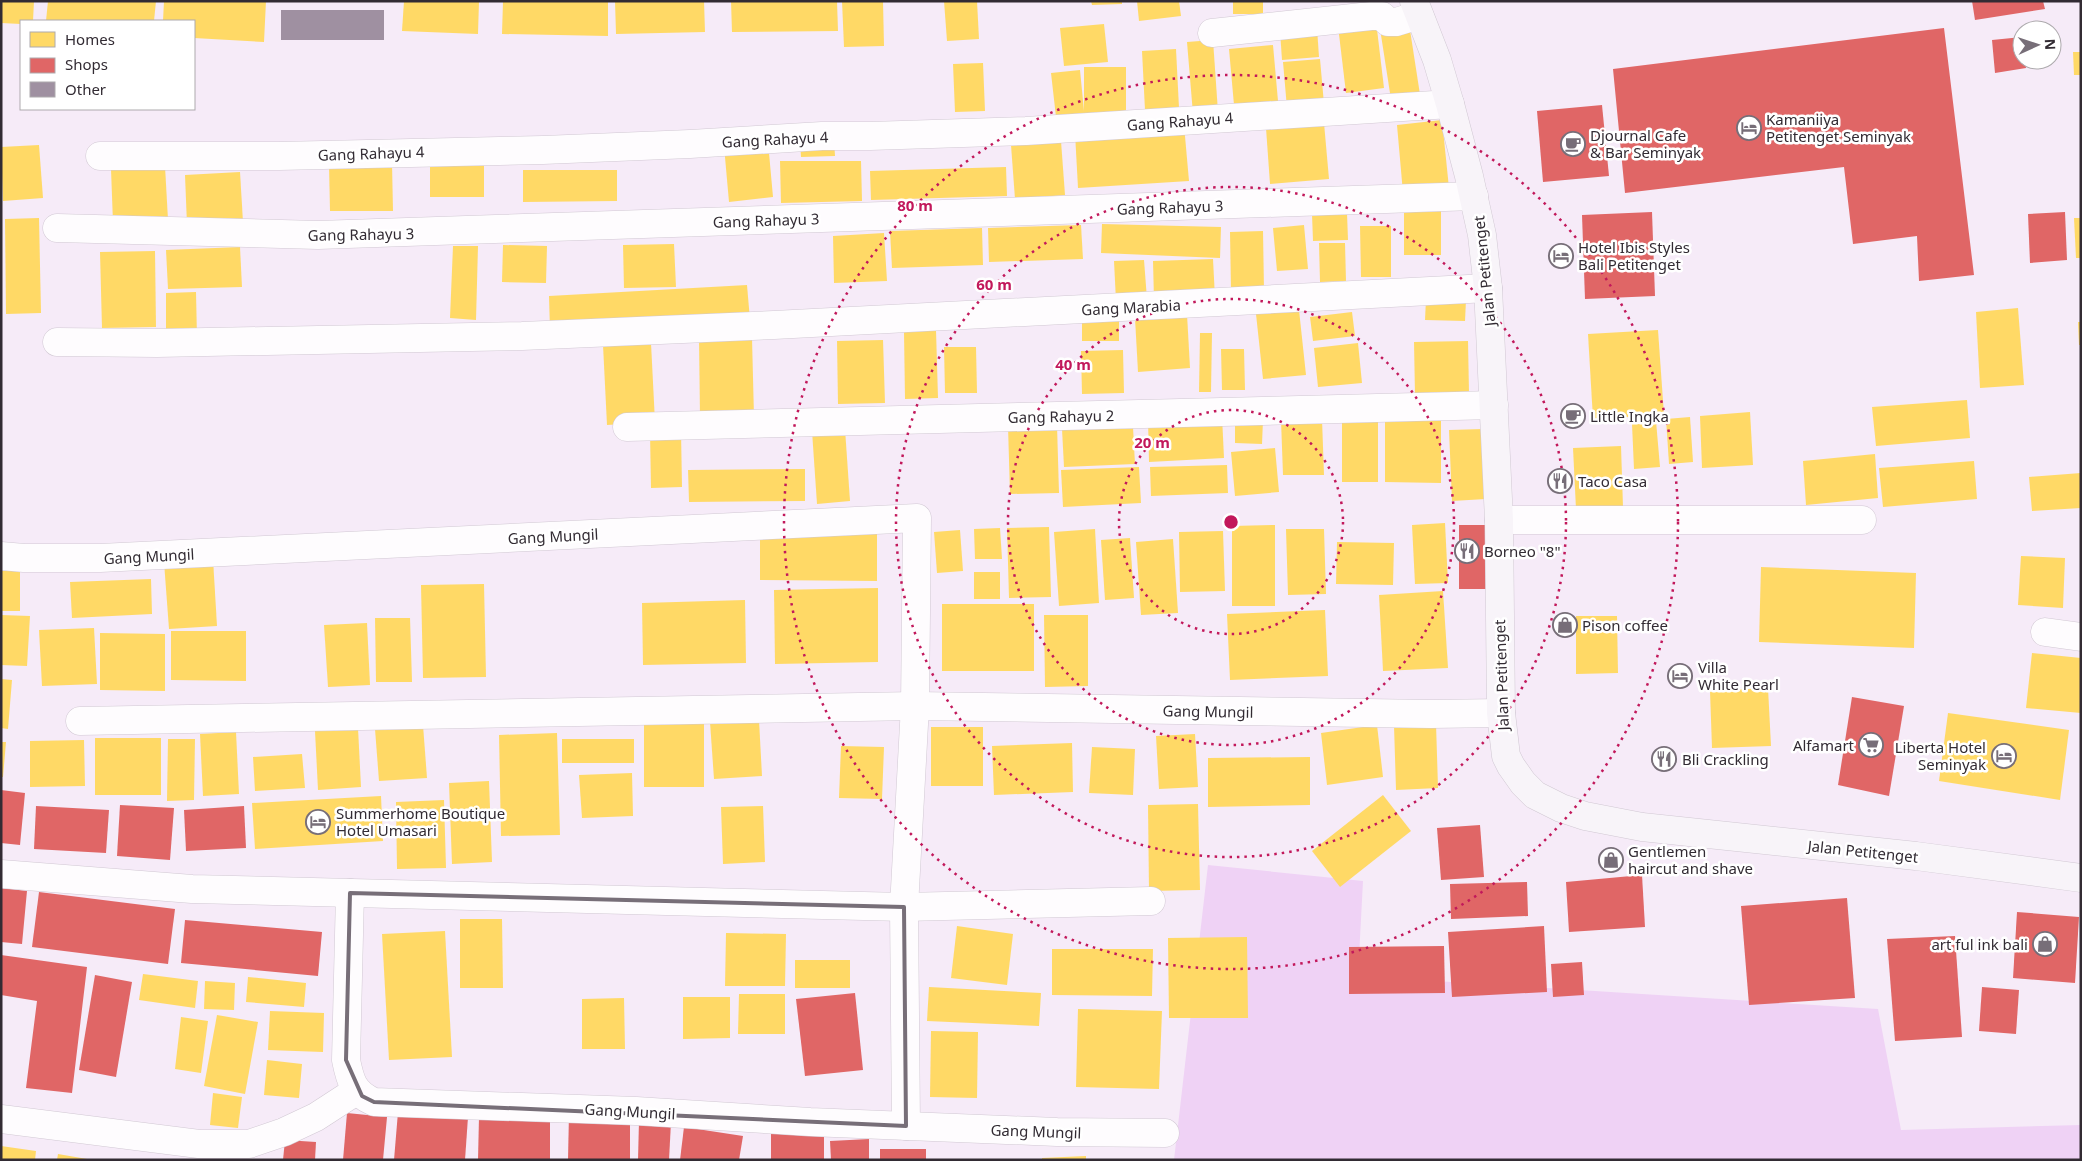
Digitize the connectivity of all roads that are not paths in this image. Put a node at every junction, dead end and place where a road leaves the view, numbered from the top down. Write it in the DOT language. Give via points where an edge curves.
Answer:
graph roads {
  1 [pos="1417,8"];
  2 [pos="1212,33"];
  3 [pos="1450,104"];
  4 [pos="100,156"];
  5 [pos="1474,196"];
  6 [pos="57,228"];
  7 [pos="1488,288"];
  8 [pos="57,342"];
  9 [pos="1494,405"];
  10 [pos="627,427"];
  11 [pos="1499,520"];
  12 [pos="1862,520"];
  13 [pos="1,556"];
  14 [pos="2045,632"];
  15 [pos="2081,638"];
  16 [pos="915,706"];
  17 [pos="1501,713"];
  18 [pos="80,721"];
  19 [pos="1,874"];
  20 [pos="2081,878"];
  21 [pos="350,893"];
  22 [pos="1151,901"];
  23 [pos="904,907"];
  24 [pos="356,1090"];
  25 [pos="1,1119"];
  26 [pos="906,1126"];
  27 [pos="1166,1133"];
  1 -- 2 [label="street" via="1396,22 1388,22 1382,16 1371,16"];
  1 -- 3 [label="main road, Jalan Petitenget"];
  3 -- 4 [label="street, Gang Rahayu 4" via="1026,130 543,150"];
  3 -- 5 [label="main road, Jalan Petitenget"];
  5 -- 6 [label="street, Gang Rahayu 3" via="318,235"];
  5 -- 7 [label="main road, Jalan Petitenget"];
  7 -- 8 [label="street, Gang Marabia" via="522,336"];
  7 -- 9 [label="main road, Jalan Petitenget"];
  9 -- 10 [label="street, Gang Rahayu 2"];
  9 -- 11 [label="main road, Jalan Petitenget"];
  11 -- 12 [label="street"];
  11 -- 17 [label="main road, Jalan Petitenget"];
  13 -- 16 [label="street, Gang Mungil" via="100,558 917,518"];
  14 -- 15 [label="street"];
  16 -- 17 [label="street, Gang Mungil"];
  16 -- 18 [label="street, Gang Mungil"];
  16 -- 23 [label="street, Gang Mungil"];
  17 -- 20 [label="main road, Jalan Petitenget" via="1506,756 1523,783 1535,795 1585,816 1642,827 1916,856"];
  19 -- 21 [label="street" via="192,889"];
  21 -- 23 [label="street"];
  21 -- 24 [label="street" via="346,1060"];
  22 -- 23 [label="street"];
  23 -- 26 [label="street, Gang Mungil"];
  24 -- 25 [label="street" via="316,1117 249,1144 199,1144"];
  24 -- 26 [label="street, Gang Mungil" via="374,1102 636,1111"];
  26 -- 27 [label="street, Gang Mungil"];
}
